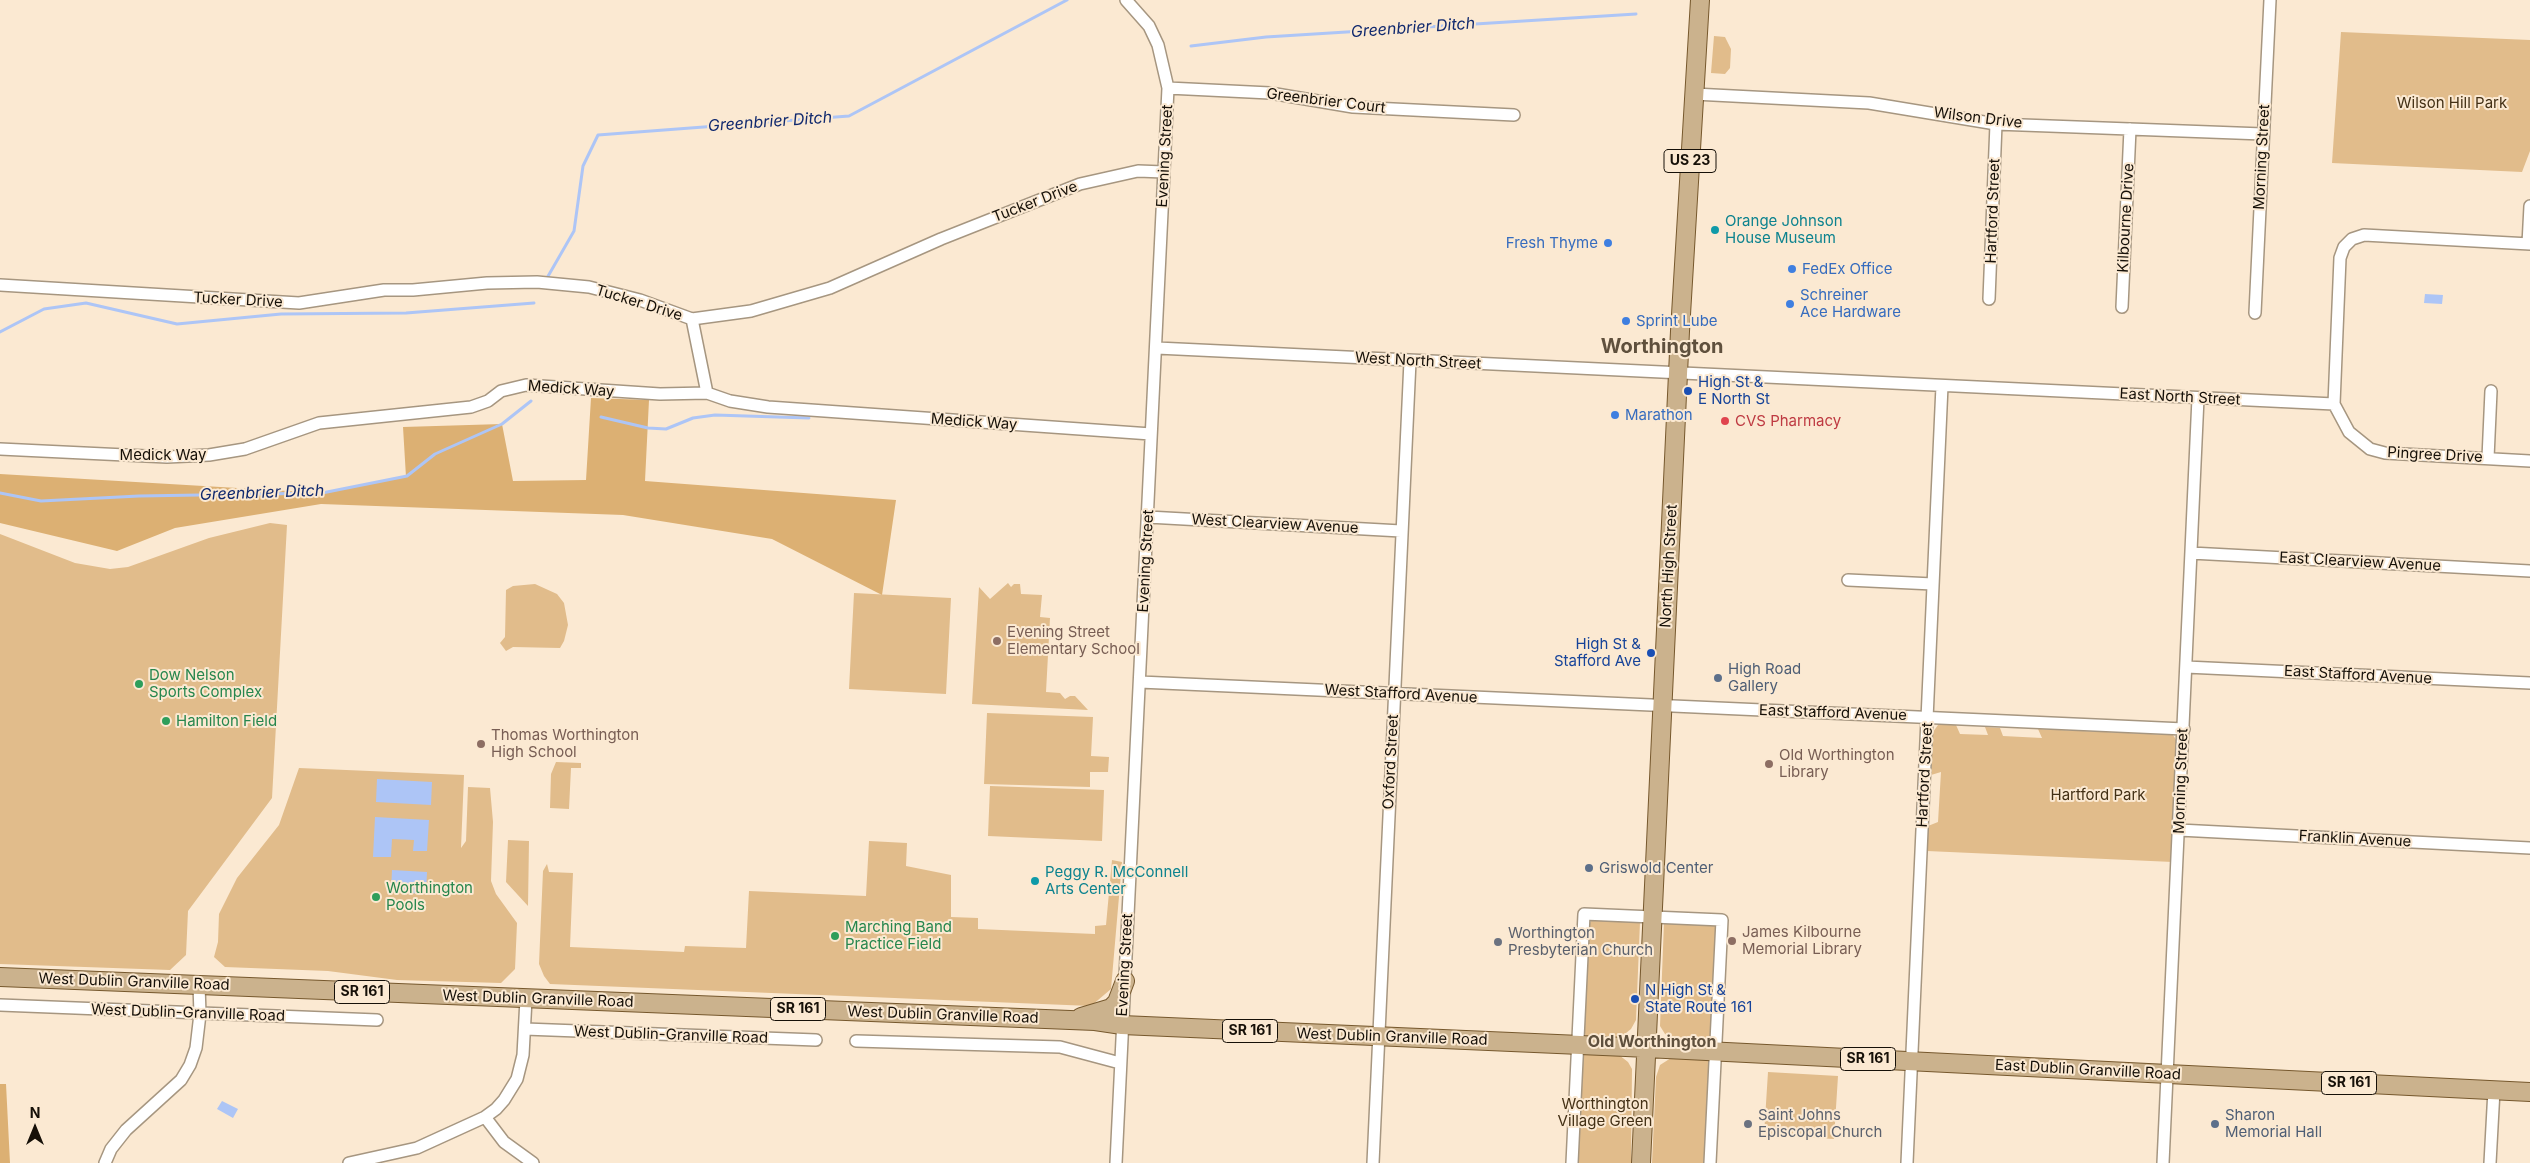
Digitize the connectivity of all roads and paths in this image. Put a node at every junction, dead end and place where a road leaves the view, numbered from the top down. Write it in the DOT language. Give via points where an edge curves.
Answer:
graph roads {
  1 [pos="1126,0"];
  2 [pos="1700,0"];
  3 [pos="2270,0"];
  4 [pos="1168,88"];
  5 [pos="1694,94"];
  6 [pos="1514,115"];
  7 [pos="1996,124"];
  8 [pos="2130,129"];
  9 [pos="2263,134"];
  10 [pos="1164,172"];
  11 [pos="2530,206"];
  12 [pos="2529,244"];
  13 [pos="0,285"];
  14 [pos="1989,299"];
  15 [pos="2122,307"];
  16 [pos="2255,313"];
  17 [pos="692,319"];
  18 [pos="1157,348"];
  19 [pos="1410,361"];
  20 [pos="1678,374"];
  21 [pos="1942,386"];
  22 [pos="2491,391"];
  23 [pos="707,393"];
  24 [pos="2198,398"];
  25 [pos="2334,404"];
  26 [pos="1151,434"];
  27 [pos="0,449"];
  28 [pos="2488,458"];
  29 [pos="2530,461"];
  30 [pos="1148,517"];
  31 [pos="1401,531"];
  32 [pos="2191,553"];
  33 [pos="2530,571"];
  34 [pos="1848,580"];
  35 [pos="1933,584"];
  36 [pos="2186,667"];
  37 [pos="1140,682"];
  38 [pos="2530,683"];
  39 [pos="1394,694"];
  40 [pos="1662,705"];
  41 [pos="1927,716"];
  42 [pos="2184,729"];
  43 [pos="2179,830"];
  44 [pos="2530,848"];
  45 [pos="1652,917"];
  46 [pos="0,977"];
  47 [pos="1124,981"];
  48 [pos="199,985"];
  49 [pos="526,999"];
  50 [pos="0,1005"];
  51 [pos="200,1014"];
  52 [pos="377,1020"];
  53 [pos="1071,1020"];
  54 [pos="1122,1025"];
  55 [pos="525,1029"];
  56 [pos="1378,1036"];
  57 [pos="816,1040"];
  58 [pos="856,1041"];
  59 [pos="1577,1045"];
  60 [pos="1646,1048"];
  61 [pos="1716,1051"];
  62 [pos="1912,1061"];
  63 [pos="1120,1063"];
  64 [pos="2167,1074"];
  65 [pos="2494,1090"];
  66 [pos="2530,1092"];
  67 [pos="485,1117"];
  68 [pos="105,1163"];
  69 [pos="349,1163"];
  70 [pos="533,1163"];
  71 [pos="1116,1163"];
  72 [pos="1373,1163"];
  73 [pos="1572,1163"];
  74 [pos="1642,1163"];
  75 [pos="1710,1163"];
  76 [pos="1907,1163"];
  77 [pos="2163,1163"];
  78 [pos="2490,1163"];
  1 -- 4 [label="street, Evening Street" via="1149,26 1158,45"];
  2 -- 5 [label="main road, North High Street / US 23"];
  3 -- 9 [label="street, Morning Street"];
  4 -- 6 [label="street, Greenbrier Court" via="1270,93 1353,107"];
  4 -- 10 [label="street, Evening Street"];
  5 -- 7 [label="street, Wilson Drive" via="1869,103"];
  5 -- 20 [label="main road, North High Street / US 23"];
  7 -- 8 [label="street, Wilson Drive"];
  7 -- 14 [label="street, Hartford Street"];
  8 -- 9 [label="street, Wilson Drive"];
  8 -- 15 [label="street, Kilbourne Drive"];
  9 -- 16 [label="street, Morning Street"];
  10 -- 17 [label="street, Tucker Drive" via="1138,171 1080,184 941,239 830,288 752,310"];
  10 -- 18 [label="street, Evening Street"];
  11 -- 12 [label="street"];
  12 -- 25 [label="street" via="2364,235 2352,239 2340,258"];
  13 -- 17 [label="street, Tucker Drive" via="299,303 384,290 537,282 589,287 640,300"];
  17 -- 23 [label="street"];
  18 -- 19 [label="street, West North Street"];
  18 -- 26 [label="street, Evening Street"];
  19 -- 20 [label="street, West North Street"];
  19 -- 31 [label="street, Oxford Street"];
  20 -- 21 [label="street, East North Street"];
  20 -- 40 [label="main road, North High Street / US 23"];
  21 -- 24 [label="street, East North Street"];
  21 -- 35 [label="street, Hartford Street"];
  22 -- 28 [label="street"];
  23 -- 26 [label="street, Medick Way" via="730,401 768,407"];
  23 -- 27 [label="street, Medick Way" via="660,394 526,385 501,391 488,401 471,407 319,423 244,449 187,457"];
  24 -- 25 [label="street, East North Street"];
  24 -- 32 [label="street, Morning Street"];
  25 -- 28 [label="street, Pingree Drive" via="2349,432 2370,449 2385,453"];
  26 -- 30 [label="street, Evening Street"];
  28 -- 29 [label="street, Pingree Drive"];
  30 -- 31 [label="street, West Clearview Avenue"];
  30 -- 37 [label="street, Evening Street"];
  31 -- 39 [label="street, Oxford Street"];
  32 -- 33 [label="street, East Clearview Avenue"];
  32 -- 36 [label="street, Morning Street"];
  34 -- 35 [label="street"];
  35 -- 41 [label="street, Hartford Street"];
  36 -- 38 [label="street, East Stafford Avenue"];
  36 -- 42 [label="street, Morning Street"];
  37 -- 39 [label="street, West Stafford Avenue"];
  37 -- 47 [label="street, Evening Street"];
  39 -- 40 [label="street, West Stafford Avenue"];
  39 -- 56 [label="street, Oxford Street"];
  40 -- 41 [label="street, East Stafford Avenue"];
  40 -- 45 [label="main road, North High Street / US 23"];
  41 -- 42 [label="street, East Stafford Avenue"];
  41 -- 62 [label="street, Hartford Street"];
  42 -- 43 [label="street, Morning Street"];
  43 -- 44 [label="street, Franklin Avenue"];
  43 -- 64 [label="street, Morning Street"];
  45 -- 59 [label="street" via="1584,914"];
  45 -- 60 [label="main road, North High Street / US 23"];
  45 -- 61 [label="street" via="1722,920"];
  46 -- 48 [label="main road, West Dublin Granville Road / SR 161"];
  47 -- 53 [label="main road" via="1117,1002 1111,1008"];
  47 -- 54 [label="street, Evening Street"];
  48 -- 49 [label="main road, West Dublin Granville Road / SR 161"];
  48 -- 51 [label="street"];
  49 -- 53 [label="main road, West Dublin Granville Road / SR 161"];
  49 -- 55 [label="street"];
  50 -- 51 [label="street, West Dublin-Granville Road"];
  51 -- 52 [label="street, West Dublin-Granville Road"];
  51 -- 68 [label="street" via="196,1048 181,1080 126,1130"];
  53 -- 54 [label="main road, West Dublin Granville Road / SR 161"];
  54 -- 56 [label="main road, West Dublin Granville Road / SR 161"];
  54 -- 63 [label="street, Evening Street"];
  55 -- 57 [label="street, West Dublin-Granville Road"];
  55 -- 67 [label="street" via="517,1079 504,1100"];
  56 -- 59 [label="main road, West Dublin Granville Road / SR 161"];
  56 -- 72 [label="street, Oxford Street"];
  58 -- 63 [label="street" via="1060,1048"];
  59 -- 60 [label="main road, West Dublin Granville Road / SR 161"];
  59 -- 73 [label="street"];
  60 -- 61 [label="main road, East Dublin Granville Road / SR 161"];
  60 -- 74 [label="main road, North High Street / US 23"];
  61 -- 62 [label="main road, East Dublin Granville Road / SR 161"];
  61 -- 75 [label="street"];
  62 -- 64 [label="main road, East Dublin Granville Road / SR 161"];
  62 -- 76 [label="street, Hartford Street"];
  63 -- 71 [label="street, Evening Street"];
  64 -- 65 [label="main road, East Dublin Granville Road / SR 161"];
  64 -- 77 [label="street, Morning Street"];
  65 -- 66 [label="main road, East Dublin Granville Road / SR 161"];
  65 -- 78 [label="street"];
  67 -- 69 [label="street" via="417,1148"];
  67 -- 70 [label="street" via="504,1142"];
}
